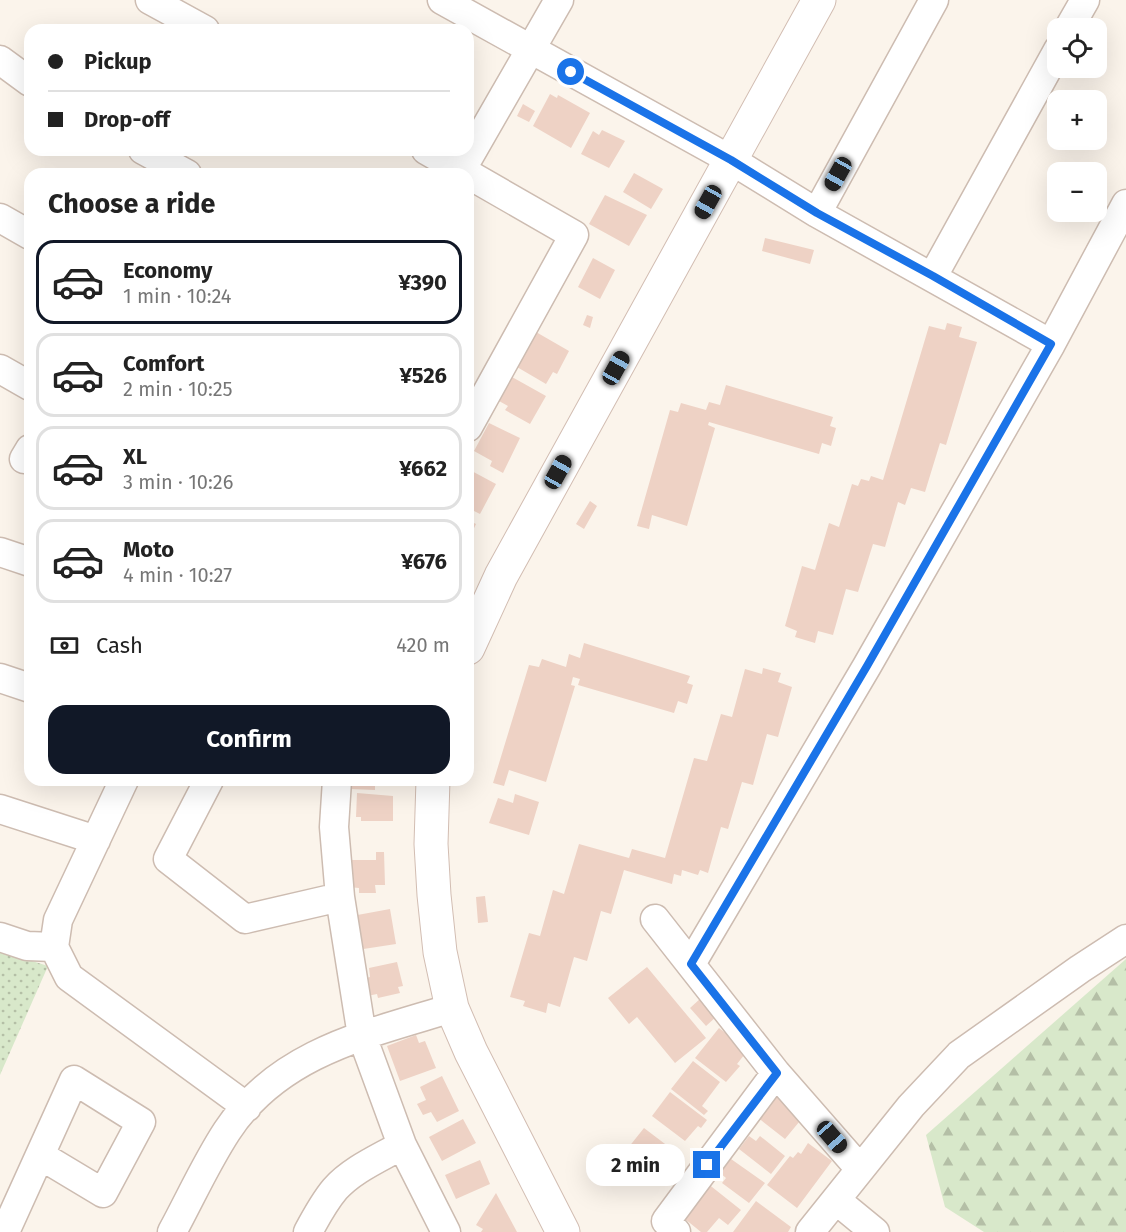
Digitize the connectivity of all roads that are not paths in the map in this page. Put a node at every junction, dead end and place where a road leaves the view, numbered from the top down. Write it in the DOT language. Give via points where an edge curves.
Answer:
graph roads {
  1 [pos="150,0"];
  2 [pos="442,0"];
  3 [pos="559,0"];
  4 [pos="819,0"];
  5 [pos="934,0"];
  6 [pos="1085,0"];
  7 [pos="1075,18"];
  8 [pos="194,24"];
  9 [pos="531,50"];
  10 [pos="0,60"];
  11 [pos="1047,70"];
  12 [pos="24,78"];
  13 [pos="474,149"];
  14 [pos="155,156"];
  15 [pos="436,156"];
  16 [pos="731,160"];
  17 [pos="176,168"];
  18 [pos="455,168"];
  19 [pos="474,179"];
  20 [pos="1125,207"];
  21 [pos="817,213"];
  22 [pos="0,218"];
  23 [pos="24,232"];
  24 [pos="933,276"];
  25 [pos="1051,344"];
  26 [pos="0,369"];
  27 [pos="24,383"];
  28 [pos="474,417"];
  29 [pos="0,552"];
  30 [pos="24,560"];
  31 [pos="474,635"];
  32 [pos="0,678"];
  33 [pos="24,686"];
  34 [pos="121,786"];
  35 [pos="206,786"];
  36 [pos="337,786"];
  37 [pos="433,786"];
  38 [pos="0,809"];
  39 [pos="96,840"];
  40 [pos="340,897"];
  41 [pos="656,919"];
  42 [pos="0,937"];
  43 [pos="1126,939"];
  44 [pos="54,947"];
  45 [pos="691,964"];
  46 [pos="452,1008"];
  47 [pos="362,1036"];
  48 [pos="777,1073"];
  49 [pos="247,1107"];
  50 [pos="402,1145"];
  51 [pos="43,1157"];
  52 [pos="860,1169"];
  53 [pos="836,1200"];
  54 [pos="5,1232"];
  55 [pos="172,1232"];
  56 [pos="308,1232"];
  57 [pos="446,1232"];
  58 [pos="563,1232"];
  59 [pos="676,1232"];
  60 [pos="810,1232"];
  61 [pos="875,1232"];
  1 -- 8 [label="street"];
  2 -- 9 [label="street"];
  3 -- 9 [label="street"];
  4 -- 16 [label="street"];
  5 -- 21 [label="street"];
  6 -- 7 [label="street"];
  9 -- 13 [label="street"];
  9 -- 16 [label="street"];
  10 -- 12 [label="street"];
  11 -- 24 [label="street"];
  14 -- 17 [label="street"];
  15 -- 18 [label="street"];
  16 -- 21 [label="street"];
  16 -- 31 [label="street" via="501,576"];
  19 -- 28 [label="street" via="574,235"];
  20 -- 25 [label="street"];
  21 -- 24 [label="street"];
  22 -- 23 [label="street"];
  24 -- 25 [label="street"];
  25 -- 45 [label="street"];
  26 -- 27 [label="street"];
  29 -- 30 [label="street"];
  32 -- 33 [label="street"];
  34 -- 39 [label="street"];
  35 -- 40 [label="street" via="168,859 245,919"];
  36 -- 40 [label="street" via="334,827"];
  37 -- 46 [label="street" via="434,895 440,952"];
  38 -- 39 [label="street"];
  39 -- 44 [label="street" via="58,920"];
  40 -- 47 [label="street"];
  41 -- 45 [label="street"];
  42 -- 44 [label="street" via="27,946"];
  43 -- 52 [label="street" via="960,1055 911,1106"];
  44 -- 49 [label="street" via="69,976"];
  45 -- 48 [label="street"];
  46 -- 47 [label="street"];
  46 -- 58 [label="street"];
  47 -- 49 [label="street" via="310,1056 277,1078"];
  47 -- 50 [label="street"];
  48 -- 52 [label="street"];
  48 -- 59 [label="street" via="666,1221"];
  49 -- 55 [label="street" via="228,1130"];
  50 -- 56 [label="street" via="356,1171 337,1187"];
  50 -- 57 [label="street"];
  51 -- 54 [label="street" via="103,1192 141,1122 74,1080"];
  52 -- 53 [label="street"];
  53 -- 60 [label="street"];
  53 -- 61 [label="street"];
}
